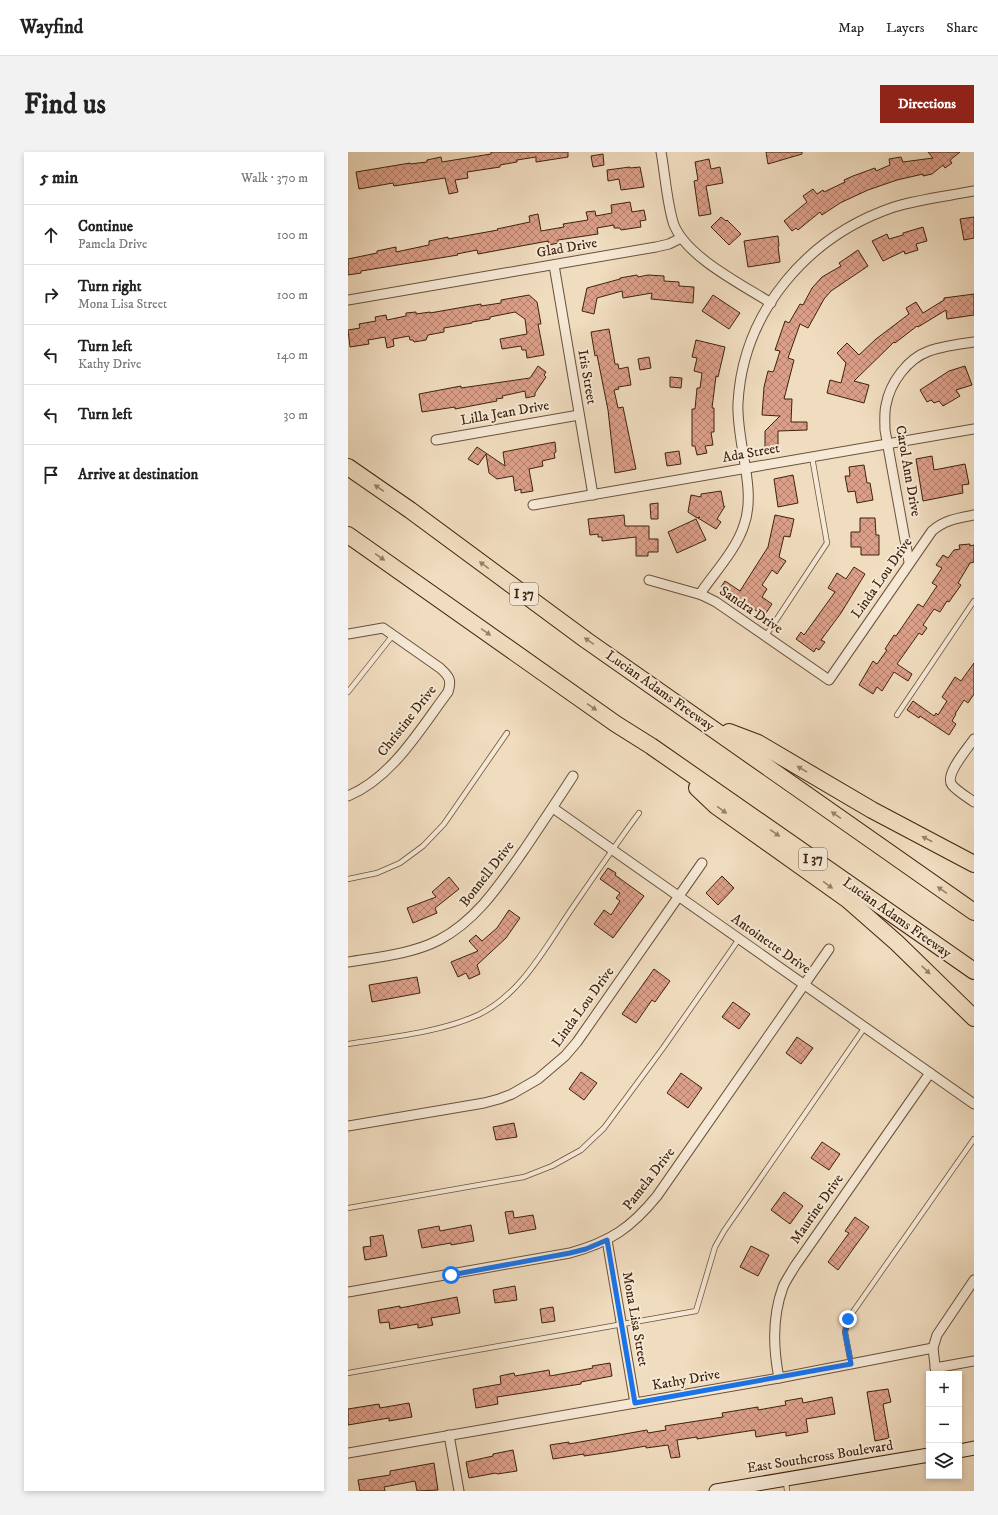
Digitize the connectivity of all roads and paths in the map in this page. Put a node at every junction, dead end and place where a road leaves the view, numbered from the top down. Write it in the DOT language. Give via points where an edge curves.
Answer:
graph roads {
  1 [pos="662,152"];
  2 [pos="974,191"];
  3 [pos="681,238"];
  4 [pos="554,265"];
  5 [pos="348,300"];
  6 [pos="771,303"];
  7 [pos="974,342"];
  8 [pos="579,415"];
  9 [pos="974,429"];
  10 [pos="436,440"];
  11 [pos="888,444"];
  12 [pos="812,457"];
  13 [pos="348,467"];
  14 [pos="745,468"];
  15 [pos="593,495"];
  16 [pos="532,505"];
  17 [pos="974,515"];
  18 [pos="348,535"];
  19 [pos="909,562"];
  20 [pos="649,580"];
  21 [pos="702,595"];
  22 [pos="974,601"];
  23 [pos="348,634"];
  24 [pos="393,635"];
  25 [pos="765,637"];
  26 [pos="829,680"];
  27 [pos="348,692"];
  28 [pos="897,715"];
  29 [pos="701,720"];
  30 [pos="507,733"];
  31 [pos="974,739"];
  32 [pos="651,746"];
  33 [pos="573,776"];
  34 [pos="348,796"];
  35 [pos="974,802"];
  36 [pos="553,808"];
  37 [pos="639,813"];
  38 [pos="612,850"];
  39 [pos="702,863"];
  40 [pos="974,864"];
  41 [pos="348,879"];
  42 [pos="679,897"];
  43 [pos="974,912"];
  44 [pos="739,939"];
  45 [pos="829,949"];
  46 [pos="348,962"];
  47 [pos="974,971"];
  48 [pos="805,985"];
  49 [pos="974,1018"];
  50 [pos="865,1027"];
  51 [pos="348,1044"];
  52 [pos="930,1073"];
  53 [pos="974,1104"];
  54 [pos="348,1126"];
  55 [pos="974,1139"];
  56 [pos="348,1208"];
  57 [pos="607,1240"];
  58 [pos="973,1282"];
  59 [pos="348,1292"];
  60 [pos="622,1325"];
  61 [pos="933,1348"];
  62 [pos="974,1361"];
  63 [pos="851,1364"];
  64 [pos="935,1371"];
  65 [pos="348,1373"];
  66 [pos="779,1378"];
  67 [pos="635,1403"];
  68 [pos="449,1435"];
  69 [pos="974,1448"];
  70 [pos="962,1450"];
  71 [pos="348,1453"];
  72 [pos="926,1457"];
  73 [pos="786,1485"];
  74 [pos="459,1491"];
  75 [pos="716,1491"];
  1 -- 3 [label="street" via="672,217"];
  2 -- 6 [label="street" via="895,207 850,226 811,255 778,291"];
  3 -- 4 [label="street, Glad Drive" via="656,247"];
  3 -- 6 [label="street" via="703,260"];
  4 -- 5 [label="street, Glad Drive"];
  4 -- 8 [label="street, Iris Street"];
  6 -- 14 [label="street" via="752,337 741,379 738,427"];
  7 -- 11 [label="street, Carol Ann Drive" via="927,352 902,371 886,406 885,430"];
  8 -- 10 [label="street, Lilla Jean Drive"];
  8 -- 15 [label="street, Iris Street"];
  9 -- 11 [label="street, Ada Street"];
  11 -- 12 [label="street, Ada Street"];
  11 -- 19 [label="street, Carol Ann Drive"];
  12 -- 14 [label="street, Ada Street"];
  12 -- 25 [label="lane" via="827,543"];
  29 -- 13 [label="highway, Lucian Adams Freeway / I 37, one-way"];
  14 -- 15 [label="street, Ada Street"];
  14 -- 21 [label="street" via="749,500 745,525"];
  15 -- 16 [label="street, Ada Street"];
  17 -- 19 [label="street, Linda Lou Drive" via="939,524"];
  18 -- 32 [label="highway, Lucian Adams Freeway / I 37, one-way"];
  19 -- 26 [label="street, Linda Lou Drive"];
  20 -- 21 [label="street, Sandra Drive"];
  21 -- 25 [label="street, Sandra Drive"];
  22 -- 28 [label="lane"];
  23 -- 24 [label="street, Christine Drive" via="383,628"];
  24 -- 27 [label="lane"];
  24 -- 34 [label="street, Christine Drive" via="448,674 450,686 396,761"];
  25 -- 26 [label="street, Sandra Drive"];
  40 -- 29 [label="highway, one-way" via="872,810 758,743"];
  43 -- 29 [label="highway, Lucian Adams Freeway / I 37, one-way"];
  30 -- 41 [label="lane" via="444,824 423,846 400,863 377,873"];
  31 -- 35 [label="street" via="949,779 951,784"];
  32 -- 47 [label="highway, Lucian Adams Freeway / I 37, one-way"];
  32 -- 49 [label="highway, one-way" via="716,806 848,900 897,943"];
  33 -- 36 [label="street, Bonnell Drive"];
  36 -- 38 [label="street, Antoinette Drive"];
  36 -- 46 [label="street, Bonnell Drive" via="502,882 467,922 423,947"];
  37 -- 38 [label="lane"];
  38 -- 42 [label="street, Antoinette Drive"];
  38 -- 51 [label="lane" via="526,976 504,998 478,1014 446,1027"];
  39 -- 42 [label="street, Linda Lou Drive"];
  42 -- 44 [label="street, Antoinette Drive"];
  42 -- 54 [label="street, Linda Lou Drive" via="577,1042 538,1080 512,1094 484,1103"];
  44 -- 48 [label="street, Antoinette Drive"];
  44 -- 56 [label="lane" via="604,1128 581,1150 552,1166 524,1177"];
  45 -- 48 [label="street, Pamela Drive"];
  48 -- 50 [label="street, Antoinette Drive"];
  48 -- 57 [label="street, Pamela Drive" via="658,1196 635,1220"];
  50 -- 52 [label="street, Antoinette Drive"];
  50 -- 60 [label="lane" via="724,1231 715,1248 696,1311"];
  52 -- 53 [label="street, Antoinette Drive"];
  52 -- 66 [label="street, Maurine Drive" via="783,1287 774,1341"];
  55 -- 63 [label="lane" via="848,1319 845,1332"];
  57 -- 59 [label="street, Pamela Drive" via="570,1253"];
  57 -- 60 [label="street, Mona Lisa Street"];
  58 -- 61 [label="street" via="937,1335"];
  60 -- 65 [label="lane"];
  60 -- 67 [label="street, Mona Lisa Street"];
  61 -- 63 [label="street, Kathy Drive"];
  61 -- 64 [label="street"];
  62 -- 64 [label="street"];
  63 -- 66 [label="street, Kathy Drive"];
  66 -- 67 [label="street, Kathy Drive"];
  67 -- 68 [label="street, Kathy Drive"];
  68 -- 71 [label="street, Kathy Drive"];
  68 -- 74 [label="street"];
  69 -- 70 [label="main road"];
  72 -- 73 [label="main road, East Southcross Boulevard"];
  73 -- 75 [label="main road, East Southcross Boulevard"];
}
